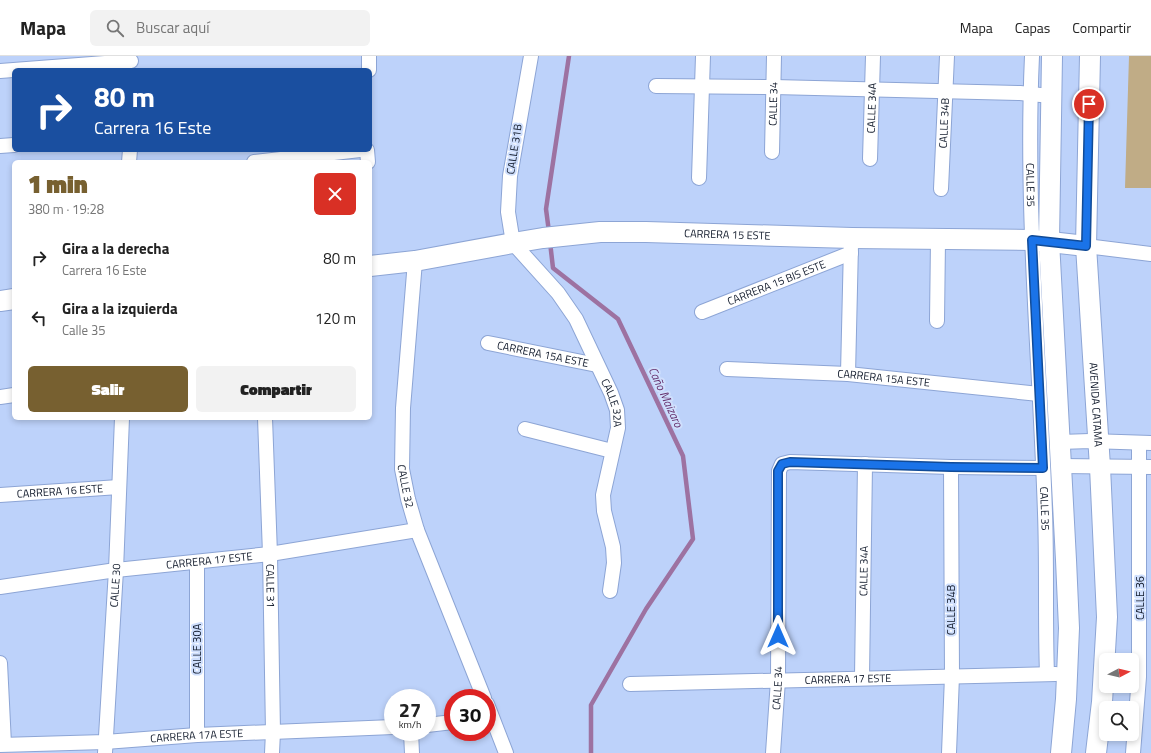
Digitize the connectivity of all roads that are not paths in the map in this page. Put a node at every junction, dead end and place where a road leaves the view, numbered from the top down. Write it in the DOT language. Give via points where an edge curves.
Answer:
graph roads {
  1 [pos="370,56"];
  2 [pos="531,56"];
  3 [pos="703,56"];
  4 [pos="774,56"];
  5 [pos="873,56"];
  6 [pos="947,56"];
  7 [pos="1032,56"];
  8 [pos="1052,56"];
  9 [pos="1090,56"];
  10 [pos="131,62"];
  11 [pos="44,68"];
  12 [pos="369,68"];
  13 [pos="12,70"];
  14 [pos="0,71"];
  15 [pos="656,86"];
  16 [pos="702,86"];
  17 [pos="774,87"];
  18 [pos="873,89"];
  19 [pos="946,91"];
  20 [pos="1030,94"];
  21 [pos="1051,96"];
  22 [pos="12,145"];
  23 [pos="0,146"];
  24 [pos="342,152"];
  25 [pos="772,152"];
  26 [pos="870,159"];
  27 [pos="272,160"];
  28 [pos="699,178"];
  29 [pos="941,189"];
  30 [pos="938,240"];
  31 [pos="1041,240"];
  32 [pos="513,243"];
  33 [pos="851,245"];
  34 [pos="1086,246"];
  35 [pos="1151,254"];
  36 [pos="415,261"];
  37 [pos="372,266"];
  38 [pos="12,299"];
  39 [pos="0,301"];
  40 [pos="702,312"];
  41 [pos="937,321"];
  42 [pos="488,343"];
  43 [pos="597,365"];
  44 [pos="727,369"];
  45 [pos="848,374"];
  46 [pos="1039,394"];
  47 [pos="12,395"];
  48 [pos="0,397"];
  49 [pos="122,420"];
  50 [pos="265,420"];
  51 [pos="525,429"];
  52 [pos="1060,442"];
  53 [pos="1098,442"];
  54 [pos="1145,443"];
  55 [pos="612,451"];
  56 [pos="865,464"];
  57 [pos="951,467"];
  58 [pos="1052,467"];
  59 [pos="1100,467"];
  60 [pos="1145,468"];
  61 [pos="119,487"];
  62 [pos="0,495"];
  63 [pos="417,530"];
  64 [pos="270,554"];
  65 [pos="197,562"];
  66 [pos="116,570"];
  67 [pos="0,588"];
  68 [pos="610,591"];
  69 [pos="0,663"];
  70 [pos="1046,674"];
  71 [pos="1066,675"];
  72 [pos="952,676"];
  73 [pos="1145,677"];
  74 [pos="862,678"];
  75 [pos="778,680"];
  76 [pos="630,684"];
  77 [pos="480,689"];
  78 [pos="384,727"];
  79 [pos="274,732"];
  80 [pos="496,732"];
  81 [pos="197,735"];
  82 [pos="411,741"];
  83 [pos="2,744"];
  84 [pos="105,748"];
  85 [pos="272,753"];
  86 [pos="412,753"];
  87 [pos="506,753"];
  88 [pos="773,753"];
  89 [pos="949,753"];
  90 [pos="1061,753"];
  91 [pos="1096,753"];
  92 [pos="1133,753"];
  1 -- 12 [label="street"];
  2 -- 32 [label="street, CALLE 31B" via="510,176 508,212"];
  3 -- 16 [label="street"];
  4 -- 17 [label="street, CALLE 34"];
  5 -- 18 [label="street, CALLE 34A"];
  6 -- 19 [label="street, CALLE 34B"];
  7 -- 20 [label="street, CALLE 35"];
  8 -- 21 [label="main road"];
  9 -- 34 [label="main road, AVENIDA CATAMA"];
  10 -- 11 [label="street"];
  13 -- 14 [label="street"];
  15 -- 16 [label="street"];
  16 -- 17 [label="street"];
  16 -- 28 [label="street"];
  17 -- 18 [label="street"];
  17 -- 25 [label="street, CALLE 34"];
  18 -- 19 [label="street"];
  18 -- 26 [label="street, CALLE 34A"];
  19 -- 20 [label="street"];
  19 -- 29 [label="street, CALLE 34B"];
  20 -- 21 [label="street"];
  20 -- 31 [label="street, CALLE 35"];
  21 -- 31 [label="main road"];
  22 -- 23 [label="street"];
  24 -- 27 [label="street"];
  30 -- 31 [label="main road, CARRERA 15 ESTE"];
  30 -- 33 [label="main road, CARRERA 15 ESTE"];
  30 -- 41 [label="street"];
  31 -- 34 [label="main road, CARRERA 15 ESTE"];
  31 -- 46 [label="street, CALLE 35"];
  31 -- 52 [label="main road"];
  32 -- 33 [label="main road, CARRERA 15 ESTE" via="600,232 646,232"];
  32 -- 36 [label="main road, CARRERA 15 ESTE"];
  32 -- 43 [label="street, CALLE 32A" via="572,312"];
  33 -- 40 [label="street, CARRERA 15 BIS ESTE"];
  33 -- 45 [label="street"];
  34 -- 35 [label="street"];
  34 -- 53 [label="main road, AVENIDA CATAMA"];
  36 -- 37 [label="main road, CARRERA 15 ESTE"];
  36 -- 63 [label="street, CALLE 32" via="401,441 402,469"];
  38 -- 39 [label="main road"];
  42 -- 43 [label="street, CARRERA 15A ESTE"];
  43 -- 55 [label="street, CALLE 32A" via="617,410 618,428"];
  44 -- 45 [label="street, CARRERA 15A ESTE"];
  45 -- 46 [label="street, CARRERA 15A ESTE"];
  46 -- 58 [label="street, CALLE 35"];
  47 -- 48 [label="street"];
  49 -- 61 [label="street, CALLE 30"];
  50 -- 64 [label="street, CALLE 31"];
  51 -- 55 [label="street"];
  52 -- 53 [label="street"];
  52 -- 58 [label="main road"];
  53 -- 54 [label="street"];
  53 -- 59 [label="main road, AVENIDA CATAMA"];
  54 -- 60 [label="street, CALLE 36"];
  55 -- 68 [label="street, CALLE 32A" via="603,495 604,512 613,547 614,564"];
  56 -- 57 [label="street"];
  56 -- 74 [label="street, CALLE 34A"];
  56 -- 75 [label="street, CALLE 34" via="790,462 782,464 778,471"];
  57 -- 58 [label="street"];
  57 -- 72 [label="street, CALLE 34B"];
  58 -- 59 [label="street"];
  58 -- 70 [label="street, CALLE 35" via="1046,564"];
  58 -- 71 [label="main road" via="1069,628"];
  59 -- 60 [label="street"];
  59 -- 91 [label="main road, AVENIDA CATAMA" via="1107,617"];
  60 -- 73 [label="street, CALLE 36"];
  61 -- 62 [label="street, CARRERA 16 ESTE"];
  61 -- 66 [label="street, CALLE 30"];
  63 -- 64 [label="street, CARRERA 17 ESTE"];
  63 -- 77 [label="street, CALLE 32"];
  64 -- 65 [label="street, CARRERA 17 ESTE"];
  64 -- 79 [label="street, CALLE 31"];
  65 -- 66 [label="street, CARRERA 17 ESTE"];
  65 -- 81 [label="street, CALLE 30A"];
  66 -- 67 [label="street, CARRERA 17 ESTE"];
  66 -- 84 [label="street, CALLE 30"];
  69 -- 83 [label="street"];
  70 -- 71 [label="street, CARRERA 17 ESTE"];
  70 -- 72 [label="street, CARRERA 17 ESTE"];
  71 -- 90 [label="main road"];
  72 -- 74 [label="street, CARRERA 17 ESTE"];
  72 -- 89 [label="street, CALLE 34B"];
  73 -- 92 [label="street, CALLE 36"];
  74 -- 75 [label="street, CARRERA 17 ESTE"];
  75 -- 76 [label="street, CARRERA 17 ESTE"];
  75 -- 88 [label="street, CALLE 34"];
  78 -- 79 [label="street, CARRERA 17A ESTE"];
  79 -- 81 [label="street, CARRERA 17A ESTE"];
  79 -- 85 [label="street, CALLE 31"];
  80 -- 87 [label="street"];
  81 -- 84 [label="street, CARRERA 17A ESTE"];
  82 -- 86 [label="street"];
  83 -- 84 [label="street, CARRERA 17A ESTE"];
}
